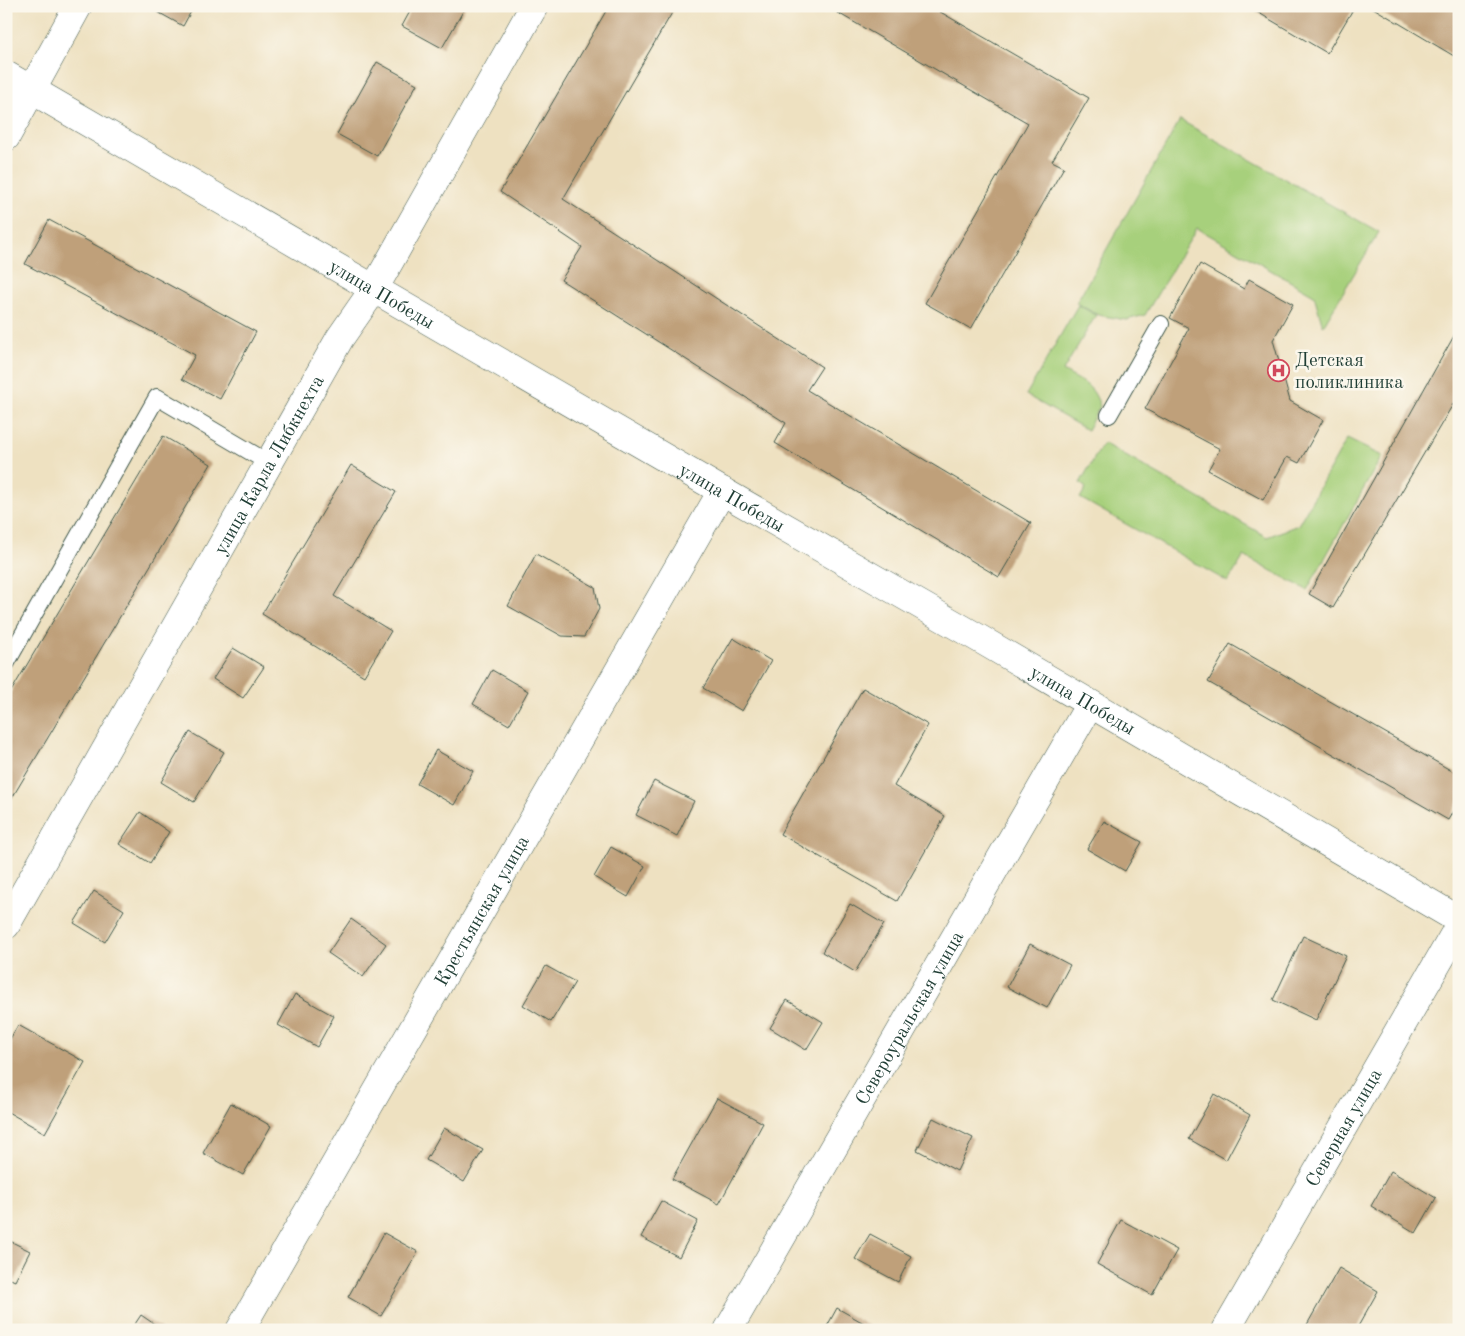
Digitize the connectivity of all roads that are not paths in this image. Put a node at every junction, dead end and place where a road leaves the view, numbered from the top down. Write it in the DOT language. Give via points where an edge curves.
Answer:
graph roads {
  1 [pos="78,6"];
  2 [pos="534,6"];
  3 [pos="6,75"];
  4 [pos="32,90"];
  5 [pos="6,137"];
  6 [pos="374,289"];
  7 [pos="1161,324"];
  8 [pos="1109,416"];
  9 [pos="269,462"];
  10 [pos="722,491"];
  11 [pos="6,664"];
  12 [pos="1090,704"];
  13 [pos="1459,920"];
  14 [pos="6,925"];
  15 [pos="1459,926"];
  16 [pos="240,1330"];
  17 [pos="728,1330"];
  18 [pos="1226,1330"];
  1 -- 4 [label="street"];
  2 -- 6 [label="street, улица Карла Либкнехта"];
  3 -- 4 [label="street, улица Победы"];
  4 -- 5 [label="street"];
  4 -- 6 [label="street, улица Победы"];
  6 -- 9 [label="street, улица Карла Либкнехта" via="340,338"];
  6 -- 10 [label="street, улица Победы"];
  7 -- 8 [label="lane"];
  9 -- 11 [label="lane" via="157,397"];
  9 -- 14 [label="street, улица Карла Либкнехта"];
  10 -- 12 [label="street, улица Победы"];
  10 -- 16 [label="street, Крестьянская улица"];
  12 -- 13 [label="street, улица Победы"];
  12 -- 17 [label="street, Североуральская улица"];
  15 -- 18 [label="street, Северная улица"];
}
